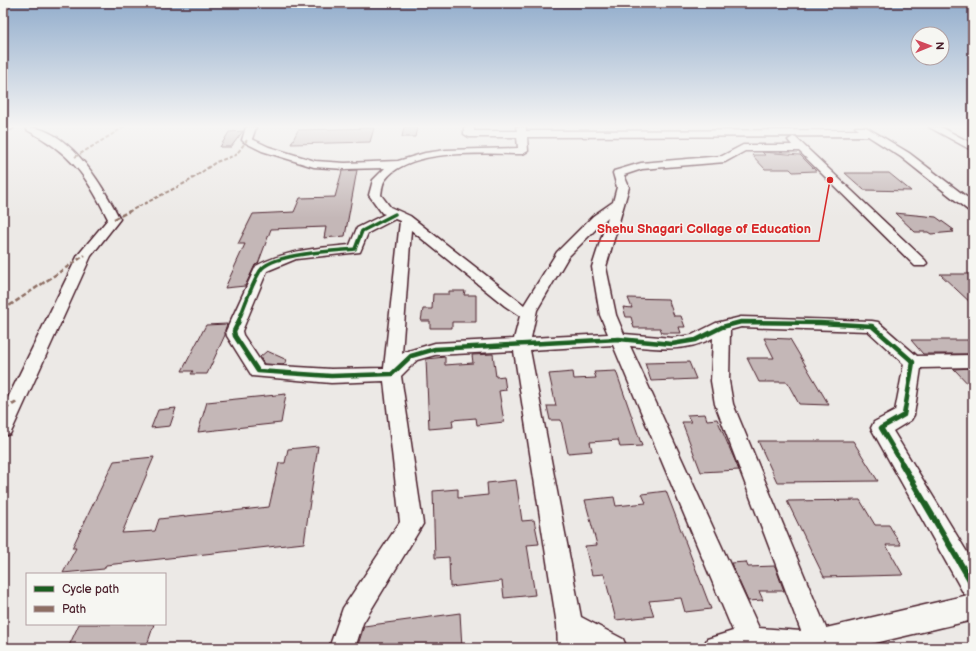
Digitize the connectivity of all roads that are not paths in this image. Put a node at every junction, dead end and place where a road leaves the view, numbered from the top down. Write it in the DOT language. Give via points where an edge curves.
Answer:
graph roads {
  1 [pos="75,157"];
  2 [pos="294,157"];
  3 [pos="421,157"];
  4 [pos="728,157"];
  5 [pos="811,157"];
  6 [pos="908,157"];
  7 [pos="398,164"];
  8 [pos="617,204"];
  9 [pos="973,208"];
  10 [pos="401,217"];
  11 [pos="920,263"];
  12 [pos="528,314"];
  13 [pos="722,327"];
  14 [pos="619,339"];
  15 [pos="521,344"];
  16 [pos="973,361"];
  17 [pos="913,362"];
  18 [pos="392,374"];
  19 [pos="3,428"];
  20 [pos="973,585"];
  21 [pos="973,607"];
  22 [pos="571,637"];
  23 [pos="751,641"];
  24 [pos="817,646"];
  25 [pos="342,648"];
  26 [pos="614,648"];
  27 [pos="716,648"];
  1 -- 19 [label="street" via="97,184 114,219 84,255"];
  2 -- 7 [label="street" via="306,162 345,166"];
  3 -- 7 [label="street"];
  4 -- 8 [label="street" via="641,166 618,173 622,187"];
  5 -- 11 [label="street"];
  6 -- 9 [label="street"];
  7 -- 10 [label="street" via="379,180 375,195 386,210"];
  8 -- 12 [label="street" via="597,219 562,255"];
  8 -- 14 [label="street" via="599,267 608,316"];
  10 -- 12 [label="street"];
  10 -- 18 [label="street"];
  10 -- 18 [label="street" via="362,231 355,249 294,255 260,269 234,331 258,371 331,376"];
  12 -- 15 [label="street"];
  13 -- 14 [label="street" via="696,340 672,344"];
  13 -- 17 [label="street" via="741,322 872,326"];
  13 -- 24 [label="street" via="720,381 724,404 796,581 813,626"];
  14 -- 15 [label="street"];
  14 -- 23 [label="street"];
  15 -- 18 [label="street" via="454,347 421,352 400,364"];
  15 -- 22 [label="street"];
  16 -- 17 [label="street"];
  17 -- 20 [label="street" via="904,415 881,428"];
  18 -- 25 [label="street" via="412,524 352,617"];
  21 -- 24 [label="street"];
  22 -- 26 [label="street"];
  23 -- 24 [label="street"];
  23 -- 27 [label="street"];
}
